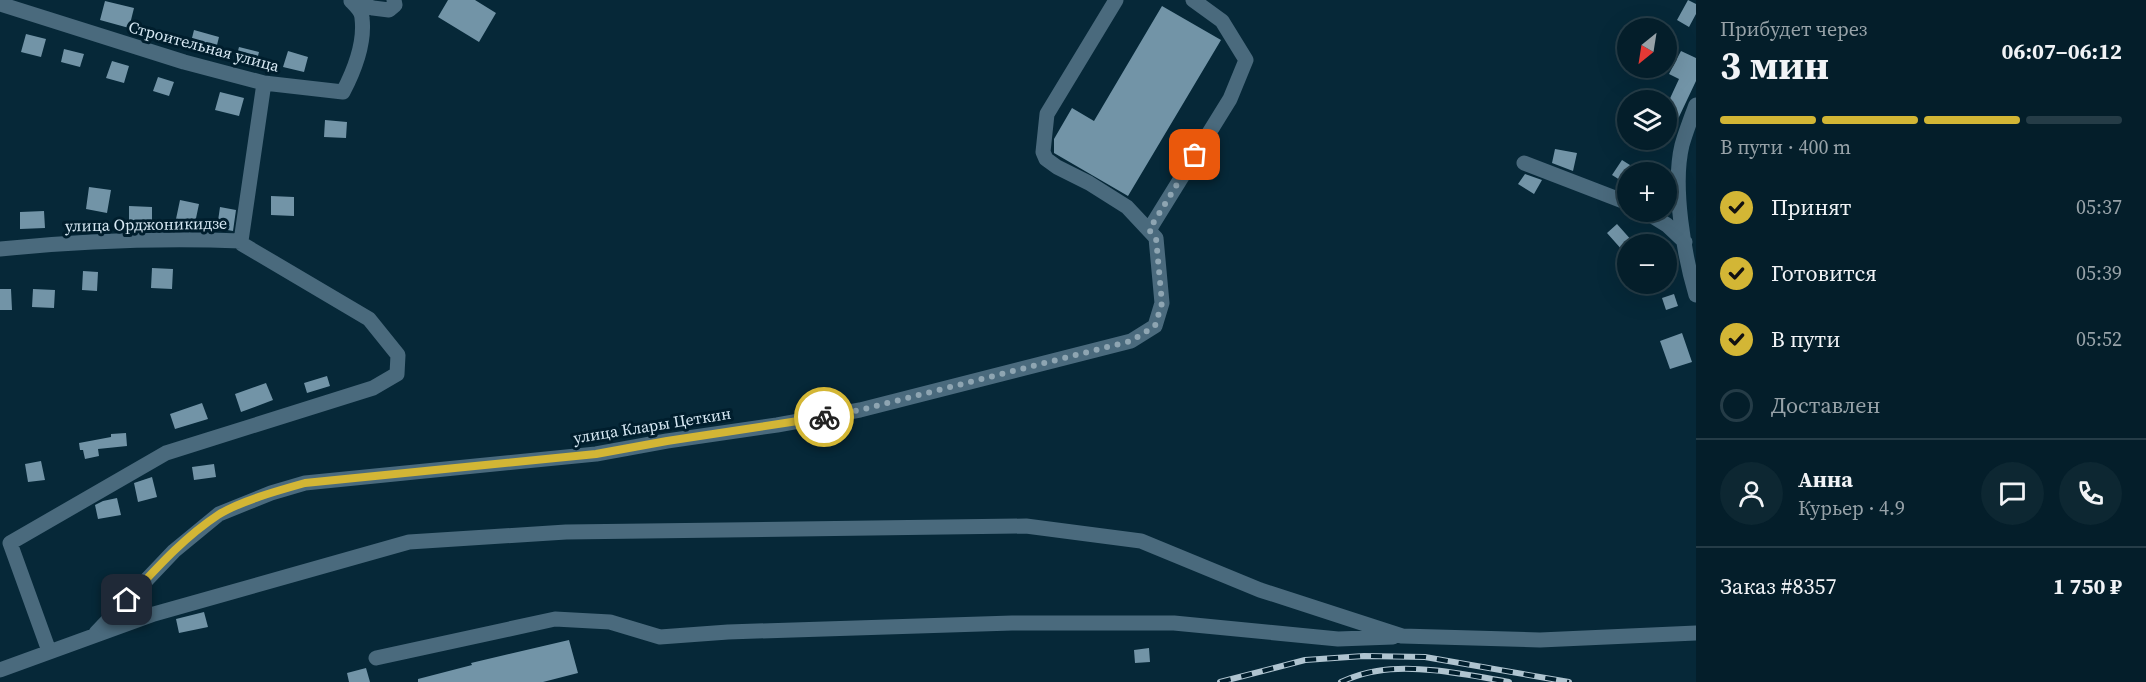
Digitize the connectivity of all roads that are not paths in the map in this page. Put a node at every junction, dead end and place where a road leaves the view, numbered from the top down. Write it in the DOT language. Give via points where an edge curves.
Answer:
graph roads {
  1 [pos="394,0"];
  2 [pos="1116,0"];
  3 [pos="1193,0"];
  4 [pos="1208,0"];
  5 [pos="350,1"];
  6 [pos="0,4"];
  7 [pos="1222,21"];
  8 [pos="264,83"];
  9 [pos="1696,105"];
  10 [pos="1524,163"];
  11 [pos="1617,199"];
  12 [pos="1662,222"];
  13 [pos="1149,230"];
  14 [pos="241,241"];
  15 [pos="1685,242"];
  16 [pos="0,249"];
  17 [pos="1696,295"];
  18 [pos="1696,633"];
  19 [pos="95,634"];
  20 [pos="1401,636"];
  21 [pos="49,651"];
  22 [pos="376,658"];
  23 [pos="0,670"];
  1 -- 5 [label="street" via="395,5 389,10"];
  2 -- 13 [label="street, улица Клары Цеткин" via="1047,114 1043,152 1057,167 1127,207"];
  3 -- 7 [label="street"];
  4 -- 7 [label="street"];
  5 -- 8 [label="street, Строительная улица" via="363,15 351,78 343,92"];
  6 -- 8 [label="street, Строительная улица"];
  7 -- 13 [label="street" via="1246,60 1230,99"];
  8 -- 14 [label="street, улица Орджоникидзе"];
  9 -- 15 [label="street" via="1678,171"];
  10 -- 11 [label="street"];
  12 -- 15 [label="street"];
  13 -- 19 [label="street, улица Клары Цеткин" via="1156,238 1162,303 1155,326 1131,341 860,410 777,425 596,454 305,483 219,514 174,551"];
  14 -- 16 [label="street, улица Орджоникидзе" via="176,239"];
  14 -- 21 [label="street" via="369,320 398,355 397,374 373,388 166,453 10,543"];
  15 -- 17 [label="street"];
  18 -- 20 [label="street" via="1540,640"];
  19 -- 20 [label="street" via="409,542 566,532 1026,526 1141,541 1260,590"];
  19 -- 21 [label="street"];
  20 -- 22 [label="street" via="1338,639 1174,623 1012,623 660,637 610,622 555,619"];
  21 -- 23 [label="street"];
}
